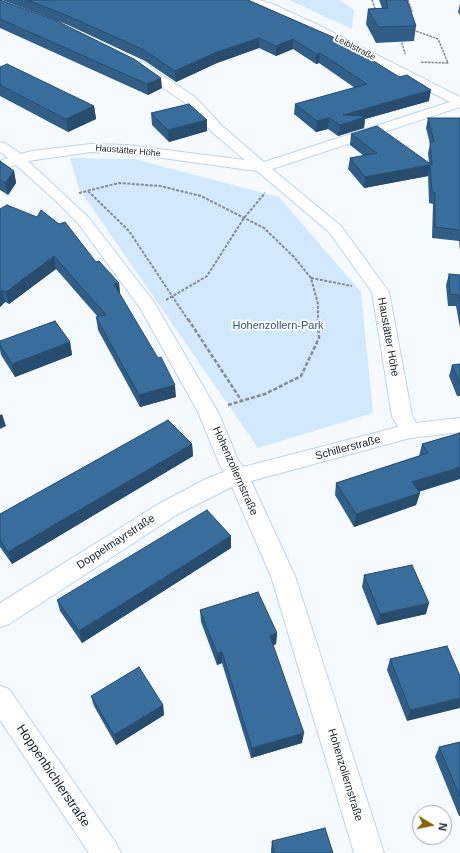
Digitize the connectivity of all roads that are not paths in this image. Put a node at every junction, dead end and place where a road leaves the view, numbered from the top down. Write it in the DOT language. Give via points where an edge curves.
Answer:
graph roads {
  1 [pos="248,0"];
  2 [pos="133,62"];
  3 [pos="460,102"];
  4 [pos="0,146"];
  5 [pos="9,163"];
  6 [pos="263,166"];
  7 [pos="460,425"];
  8 [pos="410,432"];
  9 [pos="238,476"];
  10 [pos="0,616"];
  11 [pos="0,698"];
  12 [pos="106,853"];
  13 [pos="369,853"];
  1 -- 3 [label="street, Leiblstraße" via="271,7 314,27"];
  2 -- 6 [label="street, Haustätter Höhe" via="190,100 218,130"];
  3 -- 6 [label="street, Haustätter Höhe"];
  4 -- 5 [label="street, Hohenzollernstraße"];
  5 -- 6 [label="street, Haustätter Höhe" via="32,155 91,148 126,148"];
  5 -- 9 [label="street, Hohenzollernstraße" via="61,198 107,250 148,306 208,412 229,463"];
  6 -- 8 [label="street, Haustätter Höhe" via="335,230 380,292 402,416"];
  7 -- 8 [label="street, Schillerstraße"];
  8 -- 9 [label="street, Schillerstraße"];
  9 -- 10 [label="street, Doppelmayrstraße" via="218,483 170,508"];
  9 -- 13 [label="street, Hohenzollernstraße" via="283,576"];
  11 -- 12 [label="street, Hoppenbichlerstraße"];
}
